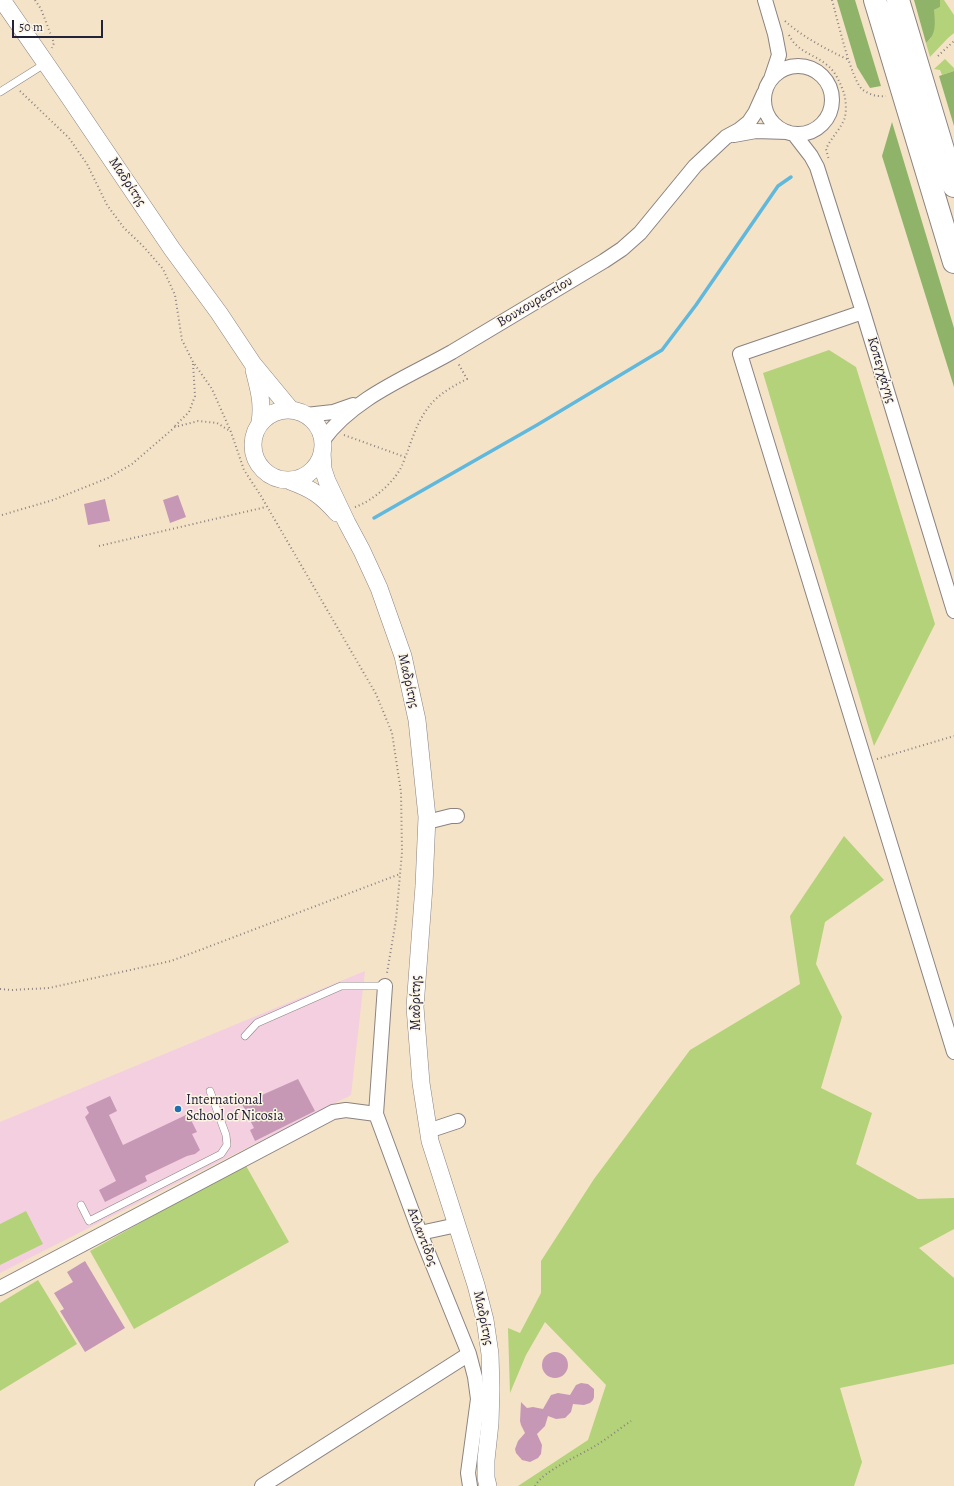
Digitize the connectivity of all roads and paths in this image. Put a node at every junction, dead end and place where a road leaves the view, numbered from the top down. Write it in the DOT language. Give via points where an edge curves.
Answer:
graph roads {
  1 [pos="2,0"];
  2 [pos="35,0"];
  3 [pos="765,0"];
  4 [pos="832,0"];
  5 [pos="875,0"];
  6 [pos="898,0"];
  7 [pos="786,28"];
  8 [pos="789,34"];
  9 [pos="954,41"];
  10 [pos="938,56"];
  11 [pos="849,60"];
  12 [pos="46,63"];
  13 [pos="771,79"];
  14 [pos="13,84"];
  15 [pos="0,92"];
  16 [pos="764,93"];
  17 [pos="889,96"];
  18 [pos="791,133"];
  19 [pos="726,137"];
  20 [pos="830,163"];
  21 [pos="954,186"];
  22 [pos="954,262"];
  23 [pos="863,312"];
  24 [pos="457,360"];
  25 [pos="193,362"];
  26 [pos="253,364"];
  27 [pos="363,402"];
  28 [pos="299,412"];
  29 [pos="260,423"];
  30 [pos="174,427"];
  31 [pos="231,432"];
  32 [pos="343,435"];
  33 [pos="323,446"];
  34 [pos="405,457"];
  35 [pos="290,481"];
  36 [pos="266,507"];
  37 [pos="354,508"];
  38 [pos="2,515"];
  39 [pos="347,523"];
  40 [pos="99,546"];
  41 [pos="954,611"];
  42 [pos="954,736"];
  43 [pos="870,761"];
  44 [pos="457,816"];
  45 [pos="427,822"];
  46 [pos="400,874"];
  47 [pos="385,986"];
  48 [pos="0,989"];
  49 [pos="244,1036"];
  50 [pos="954,1052"];
  51 [pos="210,1091"];
  52 [pos="376,1114"];
  53 [pos="458,1121"];
  54 [pos="428,1130"];
  55 [pos="81,1205"];
  56 [pos="457,1225"];
  57 [pos="420,1233"];
  58 [pos="0,1288"];
  59 [pos="469,1354"];
  60 [pos="631,1421"];
  61 [pos="262,1486"];
  62 [pos="470,1486"];
  63 [pos="488,1486"];
  64 [pos="535,1486"];
  1 -- 12 [label="street, Μαδρίτης"];
  2 -- 12 [label="path" via="54,43"];
  3 -- 13 [label="street" via="779,55"];
  4 -- 11 [label="path"];
  5 -- 22 [label="highway"];
  6 -- 21 [label="highway"];
  7 -- 11 [label="path" via="783,19 796,31 820,46"];
  8 -- 20 [label="path" via="791,40 802,51 826,64 841,83 846,101 845,119 826,149"];
  9 -- 10 [label="path"];
  11 -- 17 [label="path" via="851,70 862,89 878,97"];
  12 -- 14 [label="lane"];
  12 -- 26 [label="street, Μαδρίτης"];
  13 -- 16 [label="street"];
  13 -- 18 [label="street" via="779,71 790,66 802,66 814,69 830,86 831,110 826,120 806,133"];
  14 -- 15 [label="lane"];
  14 -- 25 [label="path" via="69,138 87,164 106,205 163,269 175,295 182,340"];
  16 -- 18 [label="street" via="766,112 771,121 778,128"];
  16 -- 19 [label="street, Βουκουρεστίου" via="749,122"];
  18 -- 19 [label="street" via="756,131"];
  18 -- 23 [label="street, Κοπεγχάγης" via="817,167"];
  19 -- 27 [label="street, Βουκουρεστίου" via="695,166 640,233 622,249 452,352"];
  23 -- 41 [label="street, Κοπεγχάγης"];
  23 -- 50 [label="street" via="740,354"];
  24 -- 34 [label="path" via="467,378 448,388 425,411"];
  25 -- 30 [label="path" via="195,396 189,412"];
  25 -- 31 [label="path" via="212,390"];
  26 -- 28 [label="street, Μαδρίτης"];
  26 -- 29 [label="street, Μαδρίτης" via="261,394"];
  27 -- 28 [label="street" via="333,412"];
  27 -- 33 [label="street, Βουκουρεστίου" via="332,427"];
  28 -- 29 [label="street" via="280,410"];
  28 -- 33 [label="street" via="312,420 319,429"];
  29 -- 35 [label="street" via="252,444 259,466 267,474"];
  30 -- 31 [label="path" via="198,421 217,424"];
  30 -- 38 [label="path" via="132,464 108,478 53,500"];
  31 -- 36 [label="path" via="244,470"];
  32 -- 34 [label="path"];
  33 -- 35 [label="street" via="318,463 311,472"];
  33 -- 39 [label="street, Μαδρίτης" via="326,481"];
  34 -- 37 [label="path" via="399,471 380,492"];
  35 -- 39 [label="street, Μαδρίτης" via="316,492"];
  36 -- 40 [label="path"];
  36 -- 46 [label="path" via="376,694 392,733 401,792"];
  39 -- 45 [label="street, Μαδρίτης" via="379,588 403,656 416,720"];
  42 -- 43 [label="path"];
  44 -- 45 [label="street"];
  45 -- 54 [label="street, Μαδρίτης" via="414,1007"];
  46 -- 47 [label="path" via="396,920"];
  46 -- 48 [label="path" via="171,961 49,988"];
  47 -- 49 [label="lane" via="341,986 257,1023"];
  47 -- 52 [label="street, Ατλαντίδος"];
  51 -- 55 [label="lane" via="226,1135 227,1145 221,1154 89,1221"];
  52 -- 57 [label="street, Ατλαντίδος"];
  52 -- 58 [label="street" via="346,1110 333,1112"];
  53 -- 54 [label="street"];
  54 -- 56 [label="street, Μαδρίτης"];
  56 -- 57 [label="street"];
  56 -- 63 [label="street, Μαδρίτης" via="485,1320 490,1354 492,1390 486,1460"];
  57 -- 59 [label="street, Ατλαντίδος"];
  59 -- 61 [label="street"];
  59 -- 62 [label="street, Ατλαντίδος" via="478,1399 468,1473"];
  60 -- 64 [label="path" via="596,1446 555,1468"];
}
